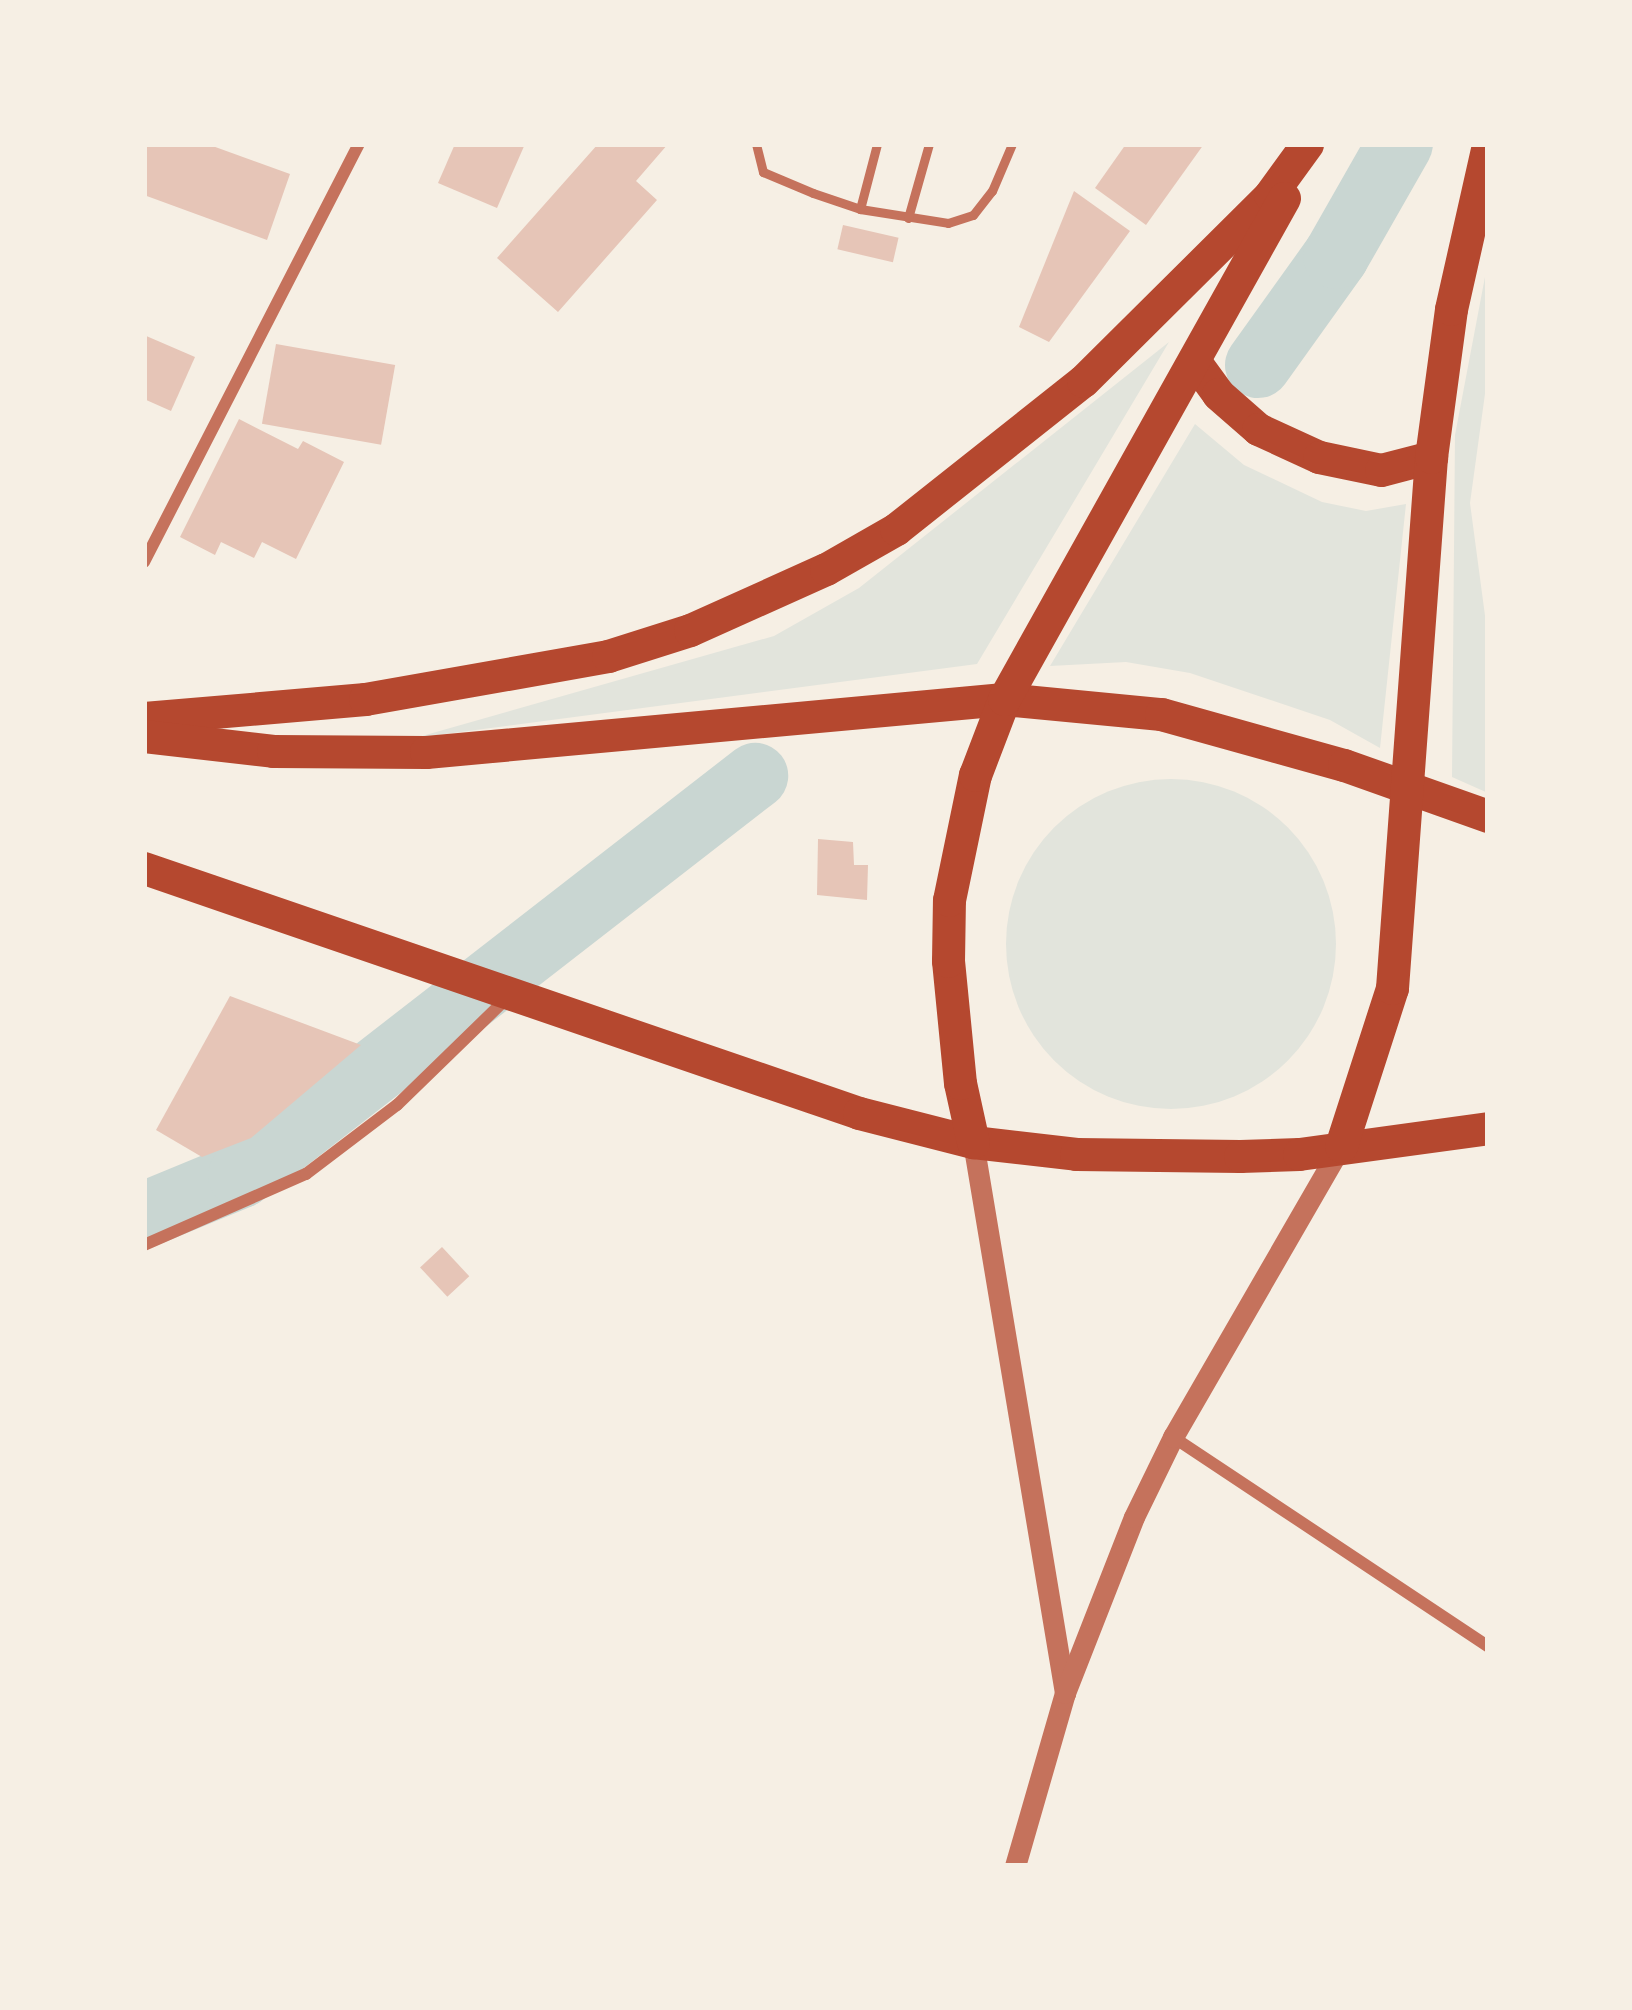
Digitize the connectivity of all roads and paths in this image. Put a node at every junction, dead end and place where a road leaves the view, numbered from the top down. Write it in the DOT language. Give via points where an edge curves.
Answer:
graph roads {
  1 [pos="359,144"];
  2 [pos="756,144"];
  3 [pos="877,144"];
  4 [pos="929,144"];
  5 [pos="1012,144"];
  6 [pos="1310,144"];
  7 [pos="1488,145"];
  8 [pos="860,209"];
  9 [pos="908,218"];
  10 [pos="1195,362"];
  11 [pos="1430,457"];
  12 [pos="144,562"];
  13 [pos="1004,699"];
  14 [pos="144,718"];
  15 [pos="144,736"];
  16 [pos="1411,787"];
  17 [pos="1488,816"];
  18 [pos="144,868"];
  19 [pos="513,993"];
  20 [pos="1488,1128"];
  21 [pos="973,1142"];
  22 [pos="1341,1146"];
  23 [pos="144,1245"];
  24 [pos="1173,1437"];
  25 [pos="1488,1646"];
  26 [pos="1065,1693"];
  27 [pos="1015,1866"];
  1 -- 12 [label="street"];
  2 -- 8 [label="lane" via="764,172"];
  3 -- 8 [label="lane"];
  4 -- 9 [label="lane"];
  5 -- 9 [label="lane" via="973,215 948,223"];
  6 -- 10 [label="highway"];
  6 -- 14 [label="highway" via="1270,195 1083,381 896,529 826,569 690,630 608,656 364,698"];
  7 -- 11 [label="highway" via="1451,309"];
  8 -- 9 [label="lane"];
  10 -- 11 [label="highway" via="1258,428 1319,457 1381,470"];
  10 -- 13 [label="highway"];
  11 -- 16 [label="highway"];
  13 -- 15 [label="highway" via="426,752 273,751"];
  13 -- 16 [label="highway" via="1161,713"];
  13 -- 21 [label="highway" via="975,775 949,900 952,1020"];
  16 -- 17 [label="highway"];
  16 -- 22 [label="highway" via="1392,988"];
  18 -- 19 [label="highway"];
  19 -- 21 [label="highway" via="860,1113"];
  19 -- 23 [label="street" via="397,1105 306,1174"];
  20 -- 22 [label="highway"];
  21 -- 22 [label="highway" via="1139,1157"];
  21 -- 26 [label="street"];
  22 -- 24 [label="street"];
  24 -- 25 [label="street"];
  24 -- 26 [label="street"];
  26 -- 27 [label="street"];
}
